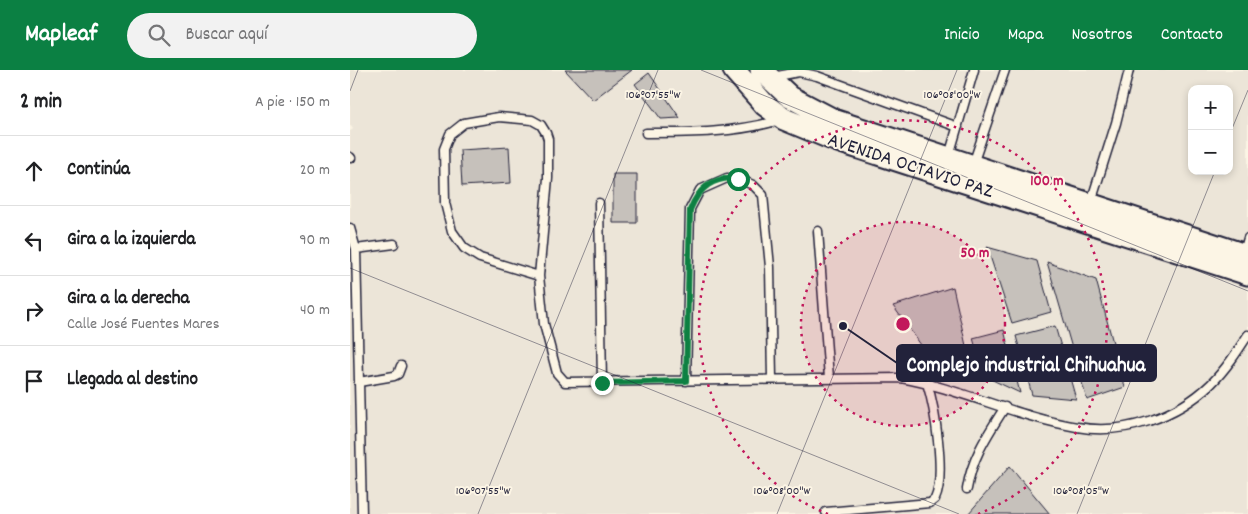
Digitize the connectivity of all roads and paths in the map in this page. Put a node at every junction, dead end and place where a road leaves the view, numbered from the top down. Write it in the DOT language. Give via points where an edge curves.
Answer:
graph roads {
  1 [pos="734,70"];
  2 [pos="974,70"];
  3 [pos="1005,70"];
  4 [pos="1129,70"];
  5 [pos="765,74"];
  6 [pos="784,118"];
  7 [pos="958,127"];
  8 [pos="646,133"];
  9 [pos="948,158"];
  10 [pos="972,166"];
  11 [pos="600,203"];
  12 [pos="1090,204"];
  13 [pos="350,228"];
  14 [pos="818,231"];
  15 [pos="394,244"];
  16 [pos="356,249"];
  17 [pos="1247,256"];
  18 [pos="539,276"];
  19 [pos="1248,335"];
  20 [pos="401,366"];
  21 [pos="829,378"];
  22 [pos="772,379"];
  23 [pos="686,381"];
  24 [pos="359,382"];
  25 [pos="602,383"];
  26 [pos="927,383"];
  27 [pos="1005,407"];
  28 [pos="967,489"];
  29 [pos="826,512"];
  30 [pos="362,514"];
  1 -- 6 [label="street, AVENIDA OCTAVIO PAZ" via="764,105"];
  2 -- 7 [label="lane"];
  3 -- 10 [label="lane"];
  4 -- 12 [label="lane"];
  5 -- 7 [label="lane" via="799,72 817,76"];
  5 -- 9 [label="street, AVENIDA OCTAVIO PAZ" via="790,97 819,114"];
  6 -- 8 [label="lane" via="741,129"];
  6 -- 17 [label="street, AVENIDA OCTAVIO PAZ" via="835,140"];
  7 -- 9 [label="lane"];
  9 -- 10 [label="street, AVENIDA OCTAVIO PAZ"];
  10 -- 12 [label="street, AVENIDA OCTAVIO PAZ"];
  11 -- 25 [label="lane"];
  12 -- 17 [label="street, AVENIDA OCTAVIO PAZ"];
  13 -- 16 [label="lane"];
  14 -- 21 [label="lane"];
  15 -- 16 [label="lane"];
  16 -- 24 [label="lane"];
  18 -- 18 [label="lane" via="548,178 546,132 532,120 499,117 464,123 450,134 444,149 446,203 452,232 464,248 480,258"];
  18 -- 25 [label="lane" via="544,324 561,380"];
  19 -- 27 [label="lane" via="1210,384 1156,419 1118,428 1080,428"];
  20 -- 24 [label="lane" via="394,376"];
  21 -- 22 [label="lane"];
  21 -- 26 [label="lane" via="901,378"];
  22 -- 23 [label="lane"];
  22 -- 23 [label="lane" via="770,267 763,195 753,185 727,178 700,190 690,210"];
  23 -- 25 [label="lane"];
  24 -- 30 [label="lane"];
  26 -- 27 [label="lane"];
  26 -- 29 [label="lane" via="938,440 940,485 936,500"];
  27 -- 28 [label="lane" via="973,462"];
}
